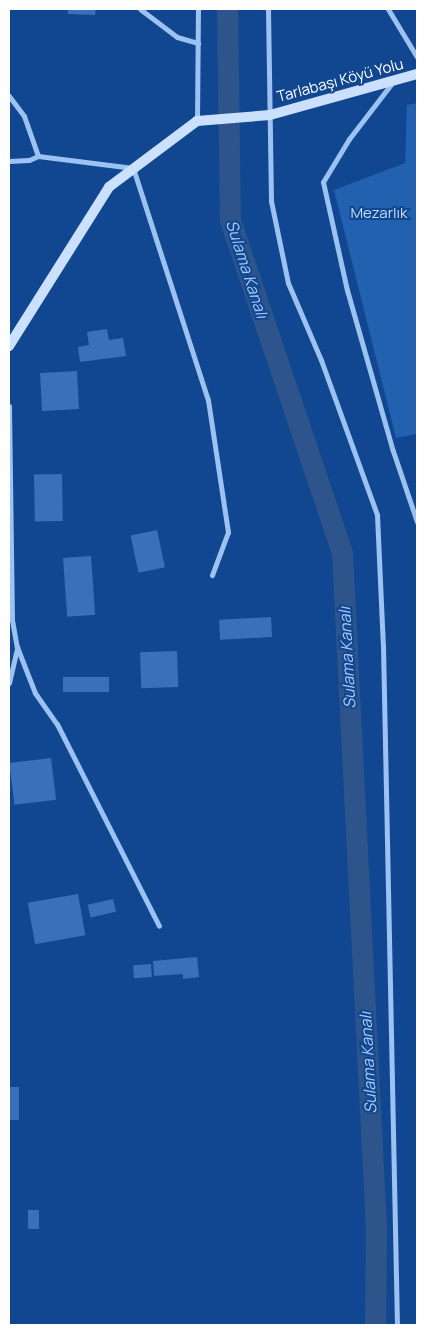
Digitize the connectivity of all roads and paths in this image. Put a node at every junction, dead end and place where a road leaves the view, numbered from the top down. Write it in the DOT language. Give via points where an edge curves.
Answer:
graph roads {
  1 [pos="140,9"];
  2 [pos="198,9"];
  3 [pos="268,9"];
  4 [pos="388,9"];
  5 [pos="198,43"];
  6 [pos="417,57"];
  7 [pos="417,74"];
  8 [pos="394,80"];
  9 [pos="9,96"];
  10 [pos="270,114"];
  11 [pos="197,121"];
  12 [pos="38,156"];
  13 [pos="9,161"];
  14 [pos="133,168"];
  15 [pos="9,346"];
  16 [pos="9,406"];
  17 [pos="417,522"];
  18 [pos="212,575"];
  19 [pos="11,620"];
  20 [pos="17,647"];
  21 [pos="9,683"];
  22 [pos="159,926"];
  23 [pos="397,1325"];
  1 -- 5 [label="street" via="177,37"];
  2 -- 5 [label="street"];
  3 -- 10 [label="street"];
  4 -- 6 [label="street"];
  5 -- 11 [label="street"];
  7 -- 8 [label="street, Tarlabaşı Köyü Yolu"];
  8 -- 10 [label="street, Tarlabaşı Köyü Yolu"];
  8 -- 17 [label="street" via="323,182 347,290"];
  9 -- 12 [label="street" via="24,116"];
  10 -- 11 [label="street, Tarlabaşı Köyü Yolu"];
  10 -- 23 [label="street" via="271,201 288,283 322,360 377,515 384,695"];
  11 -- 14 [label="street"];
  12 -- 13 [label="street"];
  12 -- 14 [label="street"];
  14 -- 15 [label="street" via="109,187"];
  14 -- 18 [label="street" via="208,400 228,532"];
  16 -- 19 [label="street"];
  19 -- 20 [label="street"];
  20 -- 21 [label="street"];
  20 -- 22 [label="street" via="35,693 57,724"];
}
